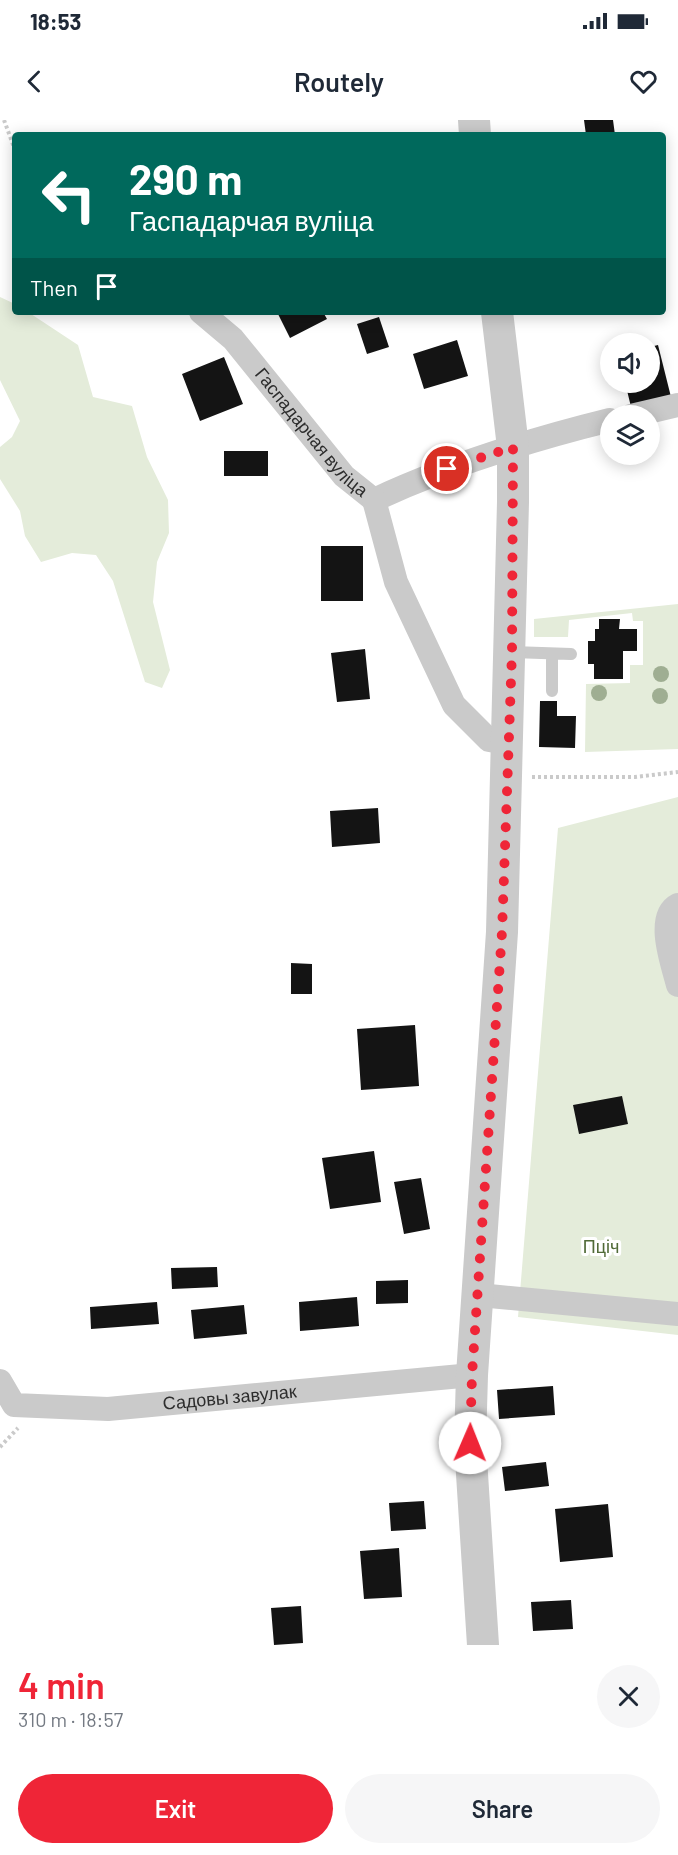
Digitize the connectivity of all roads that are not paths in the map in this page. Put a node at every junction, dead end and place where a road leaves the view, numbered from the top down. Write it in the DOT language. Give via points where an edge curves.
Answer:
graph roads {
  1 [pos="205,315"];
  2 [pos="496,315"];
  3 [pos="678,405"];
  4 [pos="660,409"];
  5 [pos="600,423"];
  6 [pos="513,447"];
  7 [pos="374,500"];
  8 [pos="512,652"];
  9 [pos="552,654"];
  10 [pos="571,654"];
  11 [pos="552,691"];
  12 [pos="507,743"];
  13 [pos="678,905"];
  14 [pos="678,985"];
  15 [pos="479,1295"];
  16 [pos="678,1314"];
  17 [pos="472,1375"];
  18 [pos="0,1382"];
  19 [pos="483,1645"];
  1 -- 7 [label="street, Гаспадарчая вуліца" via="233,339 344,476"];
  2 -- 6 [label="street"];
  3 -- 4 [label="street"];
  5 -- 6 [label="street, Гаспадарчая вуліца"];
  6 -- 7 [label="street, Гаспадарчая вуліца" via="464,462"];
  6 -- 8 [label="street"];
  7 -- 12 [label="street" via="396,582 454,705 484,736"];
  8 -- 9 [label="lane"];
  8 -- 12 [label="street"];
  9 -- 10 [label="lane"];
  9 -- 11 [label="lane"];
  12 -- 15 [label="street" via="502,932"];
  13 -- 14 [label="street" via="667,920 667,940"];
  15 -- 16 [label="street"];
  15 -- 17 [label="street"];
  17 -- 18 [label="street, Садовы завулак" via="99,1409 14,1405"];
  17 -- 19 [label="street" via="470,1443"];
}
